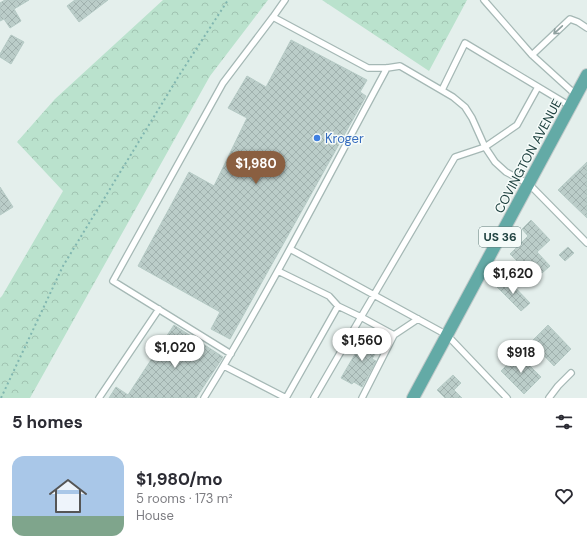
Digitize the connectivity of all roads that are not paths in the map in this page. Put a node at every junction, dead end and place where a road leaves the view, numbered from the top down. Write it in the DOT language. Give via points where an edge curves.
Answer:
graph roads {
  1 [pos="285,0"];
  2 [pos="484,0"];
  3 [pos="274,17"];
  4 [pos="587,28"];
  5 [pos="532,55"];
  6 [pos="387,68"];
  7 [pos="587,75"];
  8 [pos="538,87"];
  9 [pos="442,90"];
  10 [pos="576,96"];
  11 [pos="570,106"];
  12 [pos="485,148"];
  13 [pos="529,184"];
  14 [pos="587,243"];
  15 [pos="290,249"];
  16 [pos="278,271"];
  17 [pos="374,295"];
  18 [pos="338,306"];
  19 [pos="159,309"];
  20 [pos="361,317"];
  21 [pos="418,319"];
  22 [pos="394,335"];
  23 [pos="447,335"];
  24 [pos="232,354"];
  25 [pos="224,366"];
  26 [pos="571,373"];
  27 [pos="99,398"];
  28 [pos="204,398"];
  29 [pos="286,398"];
  30 [pos="314,398"];
  31 [pos="362,398"];
  32 [pos="413,398"];
  33 [pos="507,398"];
  34 [pos="550,398"];
  1 -- 3 [label="lane"];
  2 -- 5 [label="lane"];
  3 -- 6 [label="lane" via="368,68"];
  3 -- 19 [label="lane" via="223,83 113,281"];
  4 -- 5 [label="lane, one-way" via="570,19"];
  5 -- 10 [label="lane"];
  6 -- 9 [label="lane" via="400,66"];
  6 -- 15 [label="lane"];
  7 -- 10 [label="main road, COVINGTON AVENUE / US 36"];
  8 -- 9 [label="lane" via="465,43"];
  8 -- 11 [label="lane"];
  8 -- 12 [label="lane" via="517,125"];
  9 -- 12 [label="lane" via="465,107"];
  10 -- 11 [label="main road, COVINGTON AVENUE / US 36"];
  11 -- 13 [label="main road, COVINGTON AVENUE / US 36"];
  12 -- 13 [label="lane" via="506,172"];
  12 -- 17 [label="lane" via="455,157"];
  13 -- 14 [label="lane"];
  13 -- 23 [label="main road, COVINGTON AVENUE / US 36"];
  15 -- 16 [label="lane"];
  15 -- 17 [label="lane"];
  16 -- 18 [label="lane" via="329,296"];
  16 -- 24 [label="lane"];
  17 -- 20 [label="lane"];
  17 -- 21 [label="lane"];
  18 -- 20 [label="lane"];
  18 -- 29 [label="lane"];
  19 -- 24 [label="lane"];
  19 -- 27 [label="lane"];
  20 -- 22 [label="lane"];
  20 -- 30 [label="lane"];
  21 -- 22 [label="lane"];
  21 -- 23 [label="lane"];
  22 -- 31 [label="lane"];
  23 -- 32 [label="main road, COVINGTON AVENUE / US 36"];
  23 -- 33 [label="lane"];
  24 -- 25 [label="lane"];
  25 -- 28 [label="lane"];
  25 -- 29 [label="lane"];
  26 -- 34 [label="lane"];
}
